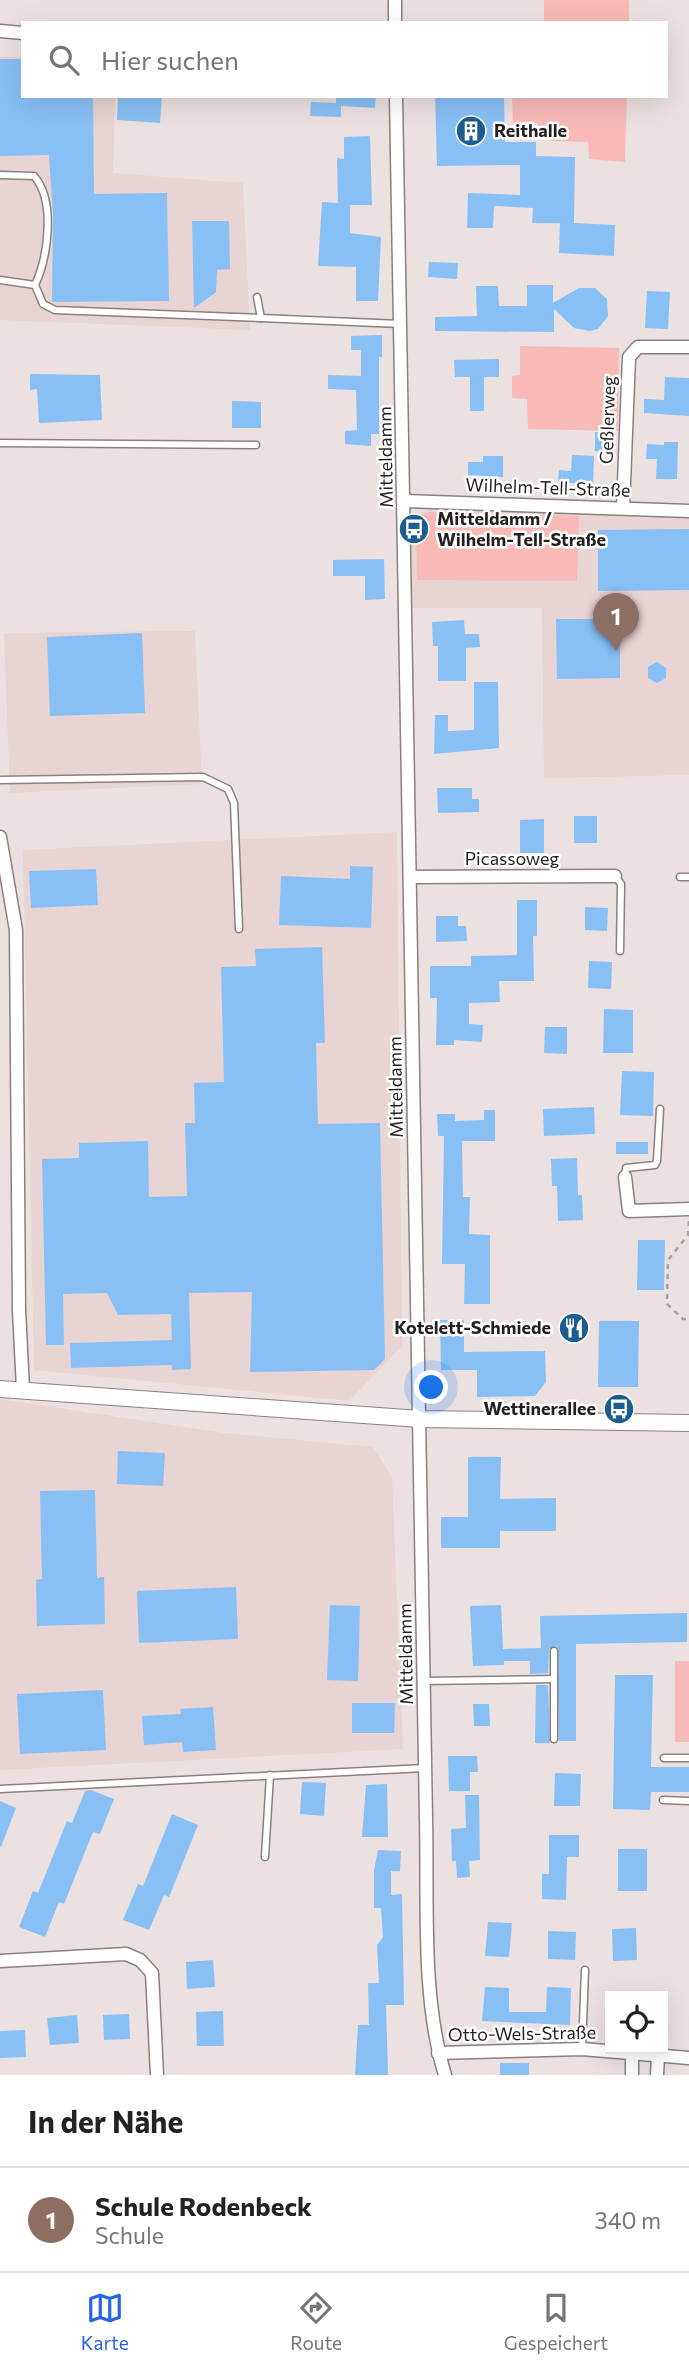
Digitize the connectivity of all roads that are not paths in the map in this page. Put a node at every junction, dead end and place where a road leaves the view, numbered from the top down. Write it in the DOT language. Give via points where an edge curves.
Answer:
graph roads {
  1 [pos="395,0"];
  2 [pos="395,21"];
  3 [pos="0,31"];
  4 [pos="21,33"];
  5 [pos="396,98"];
  6 [pos="0,175"];
  7 [pos="0,281"];
  8 [pos="35,285"];
  9 [pos="257,297"];
  10 [pos="261,318"];
  11 [pos="400,324"];
  12 [pos="689,347"];
  13 [pos="0,443"];
  14 [pos="256,444"];
  15 [pos="405,501"];
  16 [pos="623,508"];
  17 [pos="689,511"];
  18 [pos="0,780"];
  19 [pos="0,837"];
  20 [pos="615,876"];
  21 [pos="410,877"];
  22 [pos="680,877"];
  23 [pos="689,877"];
  24 [pos="239,929"];
  25 [pos="621,951"];
  26 [pos="660,1109"];
  27 [pos="625,1177"];
  28 [pos="689,1210"];
  29 [pos="23,1388"];
  30 [pos="0,1389"];
  31 [pos="420,1419"];
  32 [pos="689,1423"];
  33 [pos="555,1651"];
  34 [pos="554,1679"];
  35 [pos="424,1681"];
  36 [pos="554,1739"];
  37 [pos="664,1758"];
  38 [pos="689,1758"];
  39 [pos="426,1768"];
  40 [pos="270,1775"];
  41 [pos="0,1789"];
  42 [pos="663,1800"];
  43 [pos="689,1801"];
  44 [pos="265,1857"];
  45 [pos="0,1961"];
  46 [pos="584,1970"];
  47 [pos="582,2049"];
  48 [pos="605,2051"];
  49 [pos="438,2053"];
  50 [pos="632,2054"];
  51 [pos="638,2054"];
  52 [pos="658,2057"];
  53 [pos="689,2058"];
  54 [pos="157,2075"];
  55 [pos="445,2075"];
  56 [pos="632,2075"];
  57 [pos="657,2075"];
  1 -- 2 [label="street"];
  3 -- 4 [label="street"];
  5 -- 11 [label="street, Mitteldamm"];
  6 -- 8 [label="lane" via="34,176 46,196 47,254"];
  7 -- 8 [label="lane"];
  8 -- 10 [label="lane" via="43,304 55,310"];
  9 -- 10 [label="lane"];
  10 -- 11 [label="lane"];
  11 -- 15 [label="street, Mitteldamm"];
  12 -- 16 [label="street, Geßlerweg" via="638,347 629,357"];
  13 -- 14 [label="lane"];
  15 -- 16 [label="street, Wilhelm-Tell-Straße"];
  15 -- 21 [label="street, Mitteldamm"];
  16 -- 17 [label="street, Wilhelm-Tell-Straße"];
  18 -- 24 [label="lane" via="151,776 203,777 220,783 234,803"];
  19 -- 29 [label="street" via="16,930"];
  20 -- 21 [label="street, Picassoweg"];
  20 -- 25 [label="lane" via="621,884"];
  21 -- 31 [label="street, Mitteldamm"];
  22 -- 23 [label="lane"];
  26 -- 27 [label="lane" via="655,1165 626,1168"];
  27 -- 28 [label="street" via="629,1211"];
  29 -- 30 [label="street"];
  29 -- 31 [label="street"];
  31 -- 32 [label="street"];
  31 -- 35 [label="street, Mitteldamm"];
  33 -- 34 [label="lane"];
  34 -- 35 [label="lane"];
  34 -- 36 [label="lane"];
  35 -- 39 [label="street, Mitteldamm"];
  37 -- 38 [label="lane"];
  39 -- 40 [label="lane"];
  39 -- 49 [label="street, Mitteldamm" via="431,1994"];
  40 -- 41 [label="lane"];
  40 -- 44 [label="lane"];
  42 -- 43 [label="lane"];
  45 -- 54 [label="street" via="126,1954 140,1960 152,1973"];
  46 -- 47 [label="lane"];
  47 -- 48 [label="street, Otto-Wels-Straße"];
  47 -- 49 [label="street, Otto-Wels-Straße"];
  49 -- 55 [label="street, Mitteldamm"];
  50 -- 56 [label="street"];
  51 -- 52 [label="street, Otto-Wels-Straße"];
  52 -- 53 [label="street, Otto-Wels-Straße"];
  52 -- 57 [label="street"];
}
